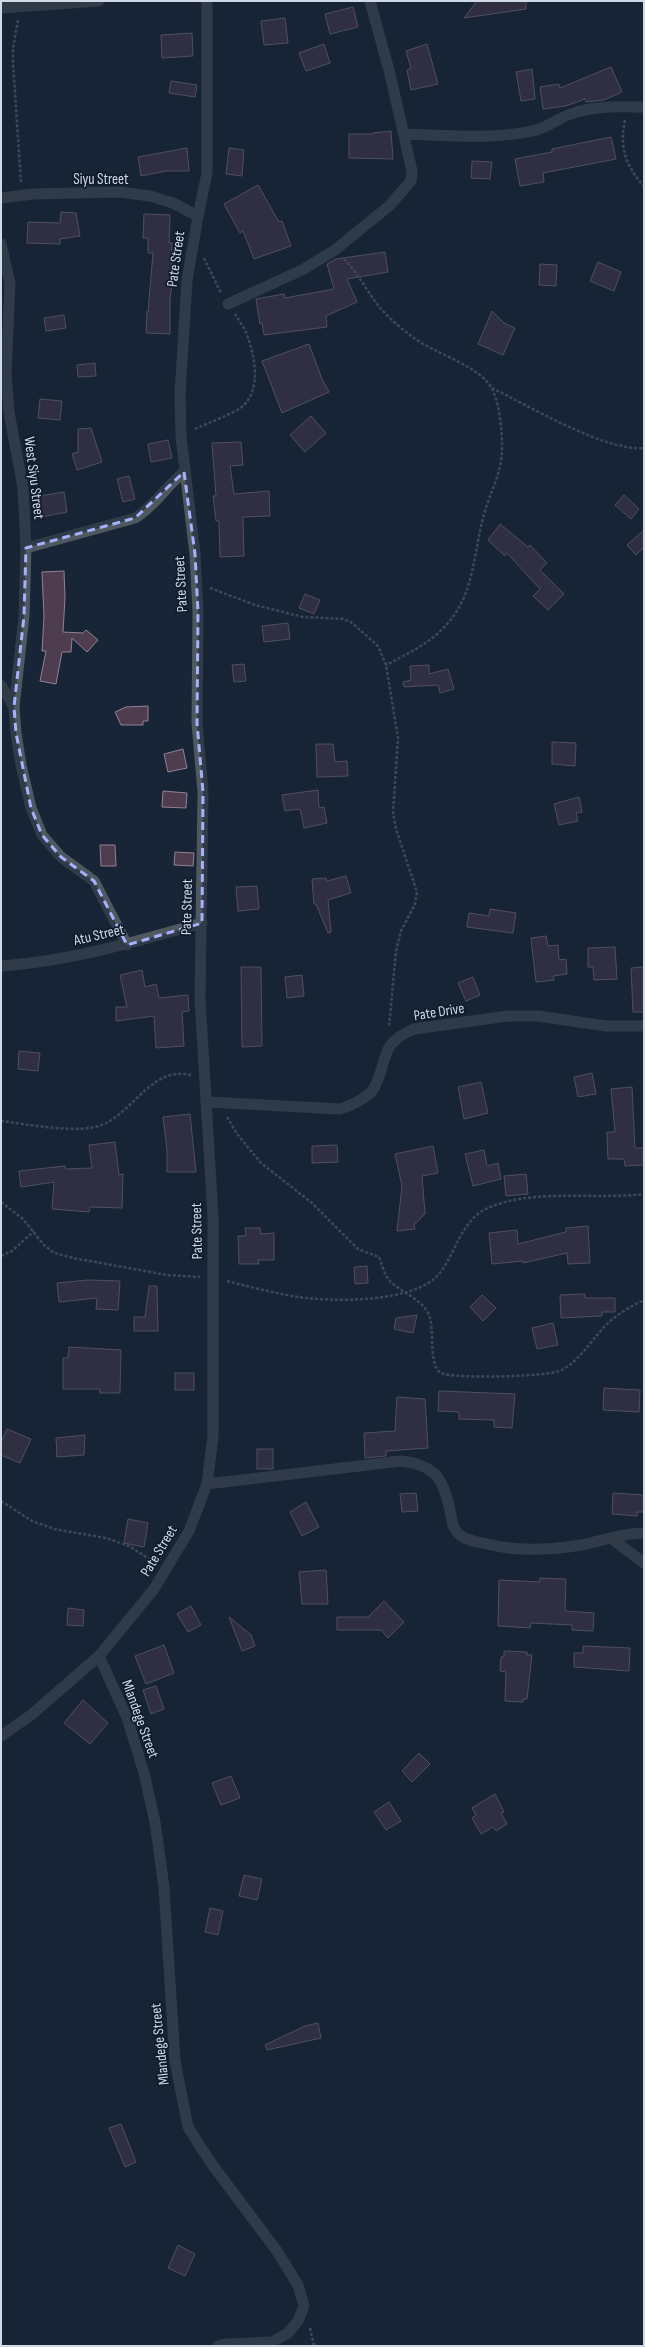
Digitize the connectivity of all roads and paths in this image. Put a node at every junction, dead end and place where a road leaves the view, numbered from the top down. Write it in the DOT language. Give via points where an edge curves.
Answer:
graph roads {
  1 [pos="99,1"];
  2 [pos="207,1"];
  3 [pos="370,1"];
  4 [pos="1,8"];
  5 [pos="20,8"];
  6 [pos="628,107"];
  7 [pos="644,108"];
  8 [pos="404,134"];
  9 [pos="644,187"];
  10 [pos="22,195"];
  11 [pos="1,198"];
  12 [pos="198,216"];
  13 [pos="194,241"];
  14 [pos="1,244"];
  15 [pos="335,250"];
  16 [pos="228,304"];
  17 [pos="4,338"];
  18 [pos="492,388"];
  19 [pos="181,436"];
  20 [pos="644,448"];
  21 [pos="184,472"];
  22 [pos="26,548"];
  23 [pos="197,583"];
  24 [pos="386,665"];
  25 [pos="1,685"];
  26 [pos="14,707"];
  27 [pos="202,923"];
  28 [pos="127,945"];
  29 [pos="1,966"];
  30 [pos="644,1026"];
  31 [pos="389,1046"];
  32 [pos="204,1078"];
  33 [pos="206,1102"];
  34 [pos="218,1103"];
  35 [pos="1,1121"];
  36 [pos="644,1194"];
  37 [pos="1,1202"];
  38 [pos="34,1231"];
  39 [pos="1,1256"];
  40 [pos="213,1278"];
  41 [pos="407,1292"];
  42 [pos="644,1300"];
  43 [pos="207,1484"];
  44 [pos="1,1501"];
  45 [pos="644,1533"];
  46 [pos="611,1538"];
  47 [pos="644,1563"];
  48 [pos="166,1570"];
  49 [pos="99,1656"];
  50 [pos="1,1736"];
  51 [pos="221,2345"];
  1 -- 5 [label="street"];
  2 -- 12 [label="street, Pate Street" via="209,149"];
  3 -- 8 [label="street"];
  4 -- 5 [label="street"];
  5 -- 10 [label="path" via="13,56"];
  6 -- 7 [label="street"];
  6 -- 8 [label="street" via="589,109 534,131 507,135"];
  6 -- 9 [label="path" via="622,136 626,163"];
  8 -- 15 [label="street" via="412,171 411,181 389,206"];
  10 -- 11 [label="street, Siyu Street"];
  10 -- 12 [label="street, Siyu Street" via="119,192 173,203"];
  12 -- 13 [label="street, Pate Street"];
  13 -- 16 [label="path"];
  13 -- 19 [label="street, Pate Street" via="187,281 182,342"];
  14 -- 17 [label="street, West Siyu Street" via="10,282"];
  15 -- 16 [label="street" via="302,270"];
  15 -- 18 [label="path" via="349,264 382,310 406,332 480,376"];
  16 -- 19 [label="path" via="247,334 252,353 253,391 244,406"];
  17 -- 22 [label="street, West Siyu Street" via="9,412 22,488"];
  18 -- 20 [label="path" via="580,431 631,450"];
  18 -- 24 [label="path" via="497,406 502,449 498,478 484,516 469,585 462,603 438,634 422,647"];
  19 -- 21 [label="street, Pate Street"];
  21 -- 22 [label="street" via="172,481 144,513 135,518"];
  21 -- 23 [label="street, Pate Street"];
  22 -- 26 [label="street, West Siyu Street" via="24,616"];
  23 -- 24 [label="path" via="255,605 303,618 343,619 351,622 378,646"];
  23 -- 27 [label="street, Pate Street" via="197,722 203,792"];
  24 -- 31 [label="path" via="398,738 395,823 417,892 415,904 401,931 396,951 389,1018"];
  25 -- 26 [label="street"];
  26 -- 28 [label="street, West Siyu Street" via="21,765 31,808 42,835 60,857 94,881"];
  27 -- 28 [label="street, Atu Street"];
  27 -- 32 [label="street, Pate Street" via="200,1000"];
  28 -- 29 [label="street, Atu Street" via="34,964"];
  30 -- 31 [label="street, Pate Drive" via="606,1026 538,1016 508,1016 414,1029 399,1035"];
  31 -- 34 [label="street, Pate Drive" via="374,1089 351,1106 340,1108"];
  32 -- 33 [label="street, Pate Street"];
  32 -- 35 [label="path" via="173,1074 160,1080 104,1124 81,1128"];
  33 -- 34 [label="street, Pate Drive"];
  33 -- 40 [label="street, Pate Street" via="213,1217"];
  34 -- 41 [label="path" via="237,1134 262,1163 312,1203 358,1249 379,1257 387,1278"];
  36 -- 41 [label="path" via="560,1196 504,1202 486,1208 465,1228 439,1274 429,1284"];
  37 -- 38 [label="path"];
  38 -- 39 [label="path" via="12,1251"];
  38 -- 40 [label="path" via="44,1245 54,1253 73,1258 167,1275"];
  40 -- 41 [label="path" via="298,1297 371,1297"];
  40 -- 43 [label="street, Pate Street" via="213,1436"];
  41 -- 42 [label="path" via="428,1313 432,1325 435,1366 441,1372 452,1375 549,1374 560,1371 585,1352 604,1326"];
  43 -- 46 [label="street" via="394,1462 415,1462 431,1468 442,1482 453,1526 459,1534 472,1541 502,1548 531,1550 580,1545"];
  43 -- 48 [label="street, Pate Street" via="189,1531"];
  44 -- 48 [label="path" via="15,1512 39,1524 106,1538 129,1546"];
  45 -- 46 [label="street"];
  46 -- 47 [label="street"];
  48 -- 49 [label="street, Pate Street" via="154,1589"];
  49 -- 50 [label="street, Pate Street" via="31,1715"];
  49 -- 51 [label="street, Mlandege Street" via="127,1718 144,1773 154,1822 164,1887 175,2061 188,2127 211,2163 277,2250 298,2285 304,2306 298,2321 288,2333 272,2342"];
}
